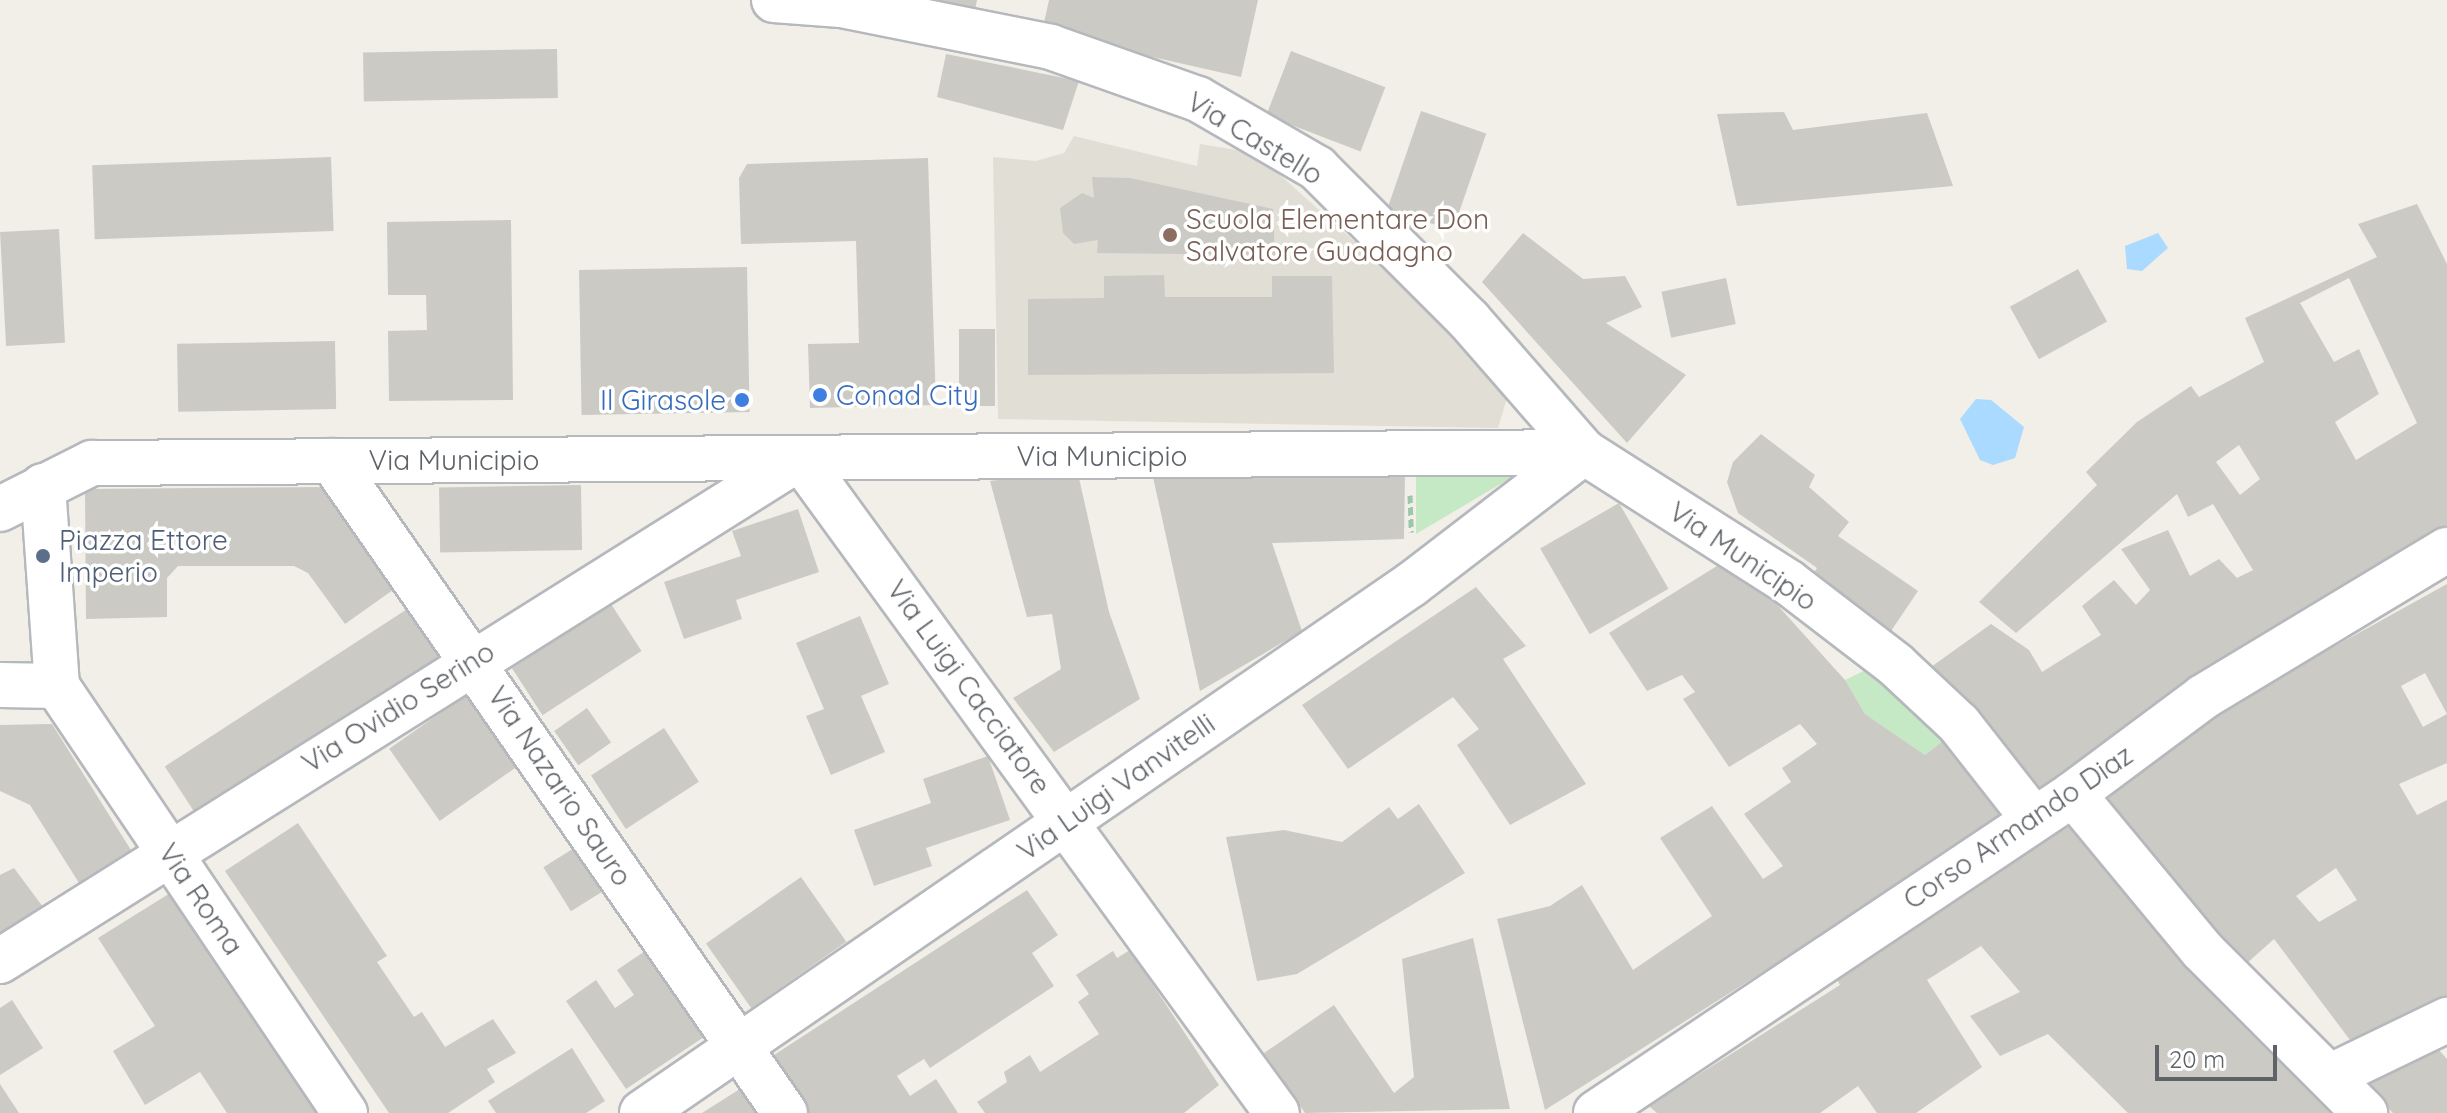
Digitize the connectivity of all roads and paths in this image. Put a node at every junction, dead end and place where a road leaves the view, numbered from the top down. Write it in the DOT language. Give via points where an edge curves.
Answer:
graph roads {
  1 [pos="774,0"];
  2 [pos="1584,452"];
  3 [pos="1409,454"];
  4 [pos="800,458"];
  5 [pos="332,461"];
  6 [pos="43,486"];
  7 [pos="0,509"];
  8 [pos="2447,550"];
  9 [pos="1412,584"];
  10 [pos="473,659"];
  11 [pos="0,685"];
  12 [pos="57,686"];
  13 [pos="2073,794"];
  14 [pos="2032,817"];
  15 [pos="1066,822"];
  16 [pos="169,852"];
  17 [pos="0,961"];
  18 [pos="2447,1020"];
  19 [pos="739,1046"];
  20 [pos="2333,1075"];
  21 [pos="1606,1110"];
  22 [pos="345,1113"];
  23 [pos="642,1113"];
  24 [pos="785,1113"];
  25 [pos="1277,1113"];
  26 [pos="2365,1113"];
  1 -- 2 [label="street, Via Castello" via="841,5 1051,47 1198,99 1317,168 1469,320"];
  2 -- 3 [label="street, Via Municipio"];
  2 -- 9 [label="street, Via Luigi Vanvitelli"];
  2 -- 14 [label="street, Via Municipio" via="1788,582 1896,665 1959,724"];
  3 -- 4 [label="street, Via Municipio"];
  3 -- 9 [label="path"];
  4 -- 5 [label="street, Via Municipio"];
  4 -- 10 [label="street, Via Ovidio Serino"];
  4 -- 15 [label="street, Via Luigi Cacciatore"];
  5 -- 6 [label="street, Via Municipio" via="92,463"];
  5 -- 10 [label="street, Via Nazario Sauro"];
  6 -- 7 [label="street, Via Municipio"];
  6 -- 12 [label="street"];
  8 -- 13 [label="street, Corso Armando Diaz" via="2203,697"];
  9 -- 15 [label="street, Via Luigi Vanvitelli"];
  10 -- 16 [label="street, Via Ovidio Serino"];
  10 -- 19 [label="street, Via Nazario Sauro"];
  11 -- 12 [label="street"];
  12 -- 16 [label="street, Via Roma"];
  13 -- 14 [label="street, Corso Armando Diaz"];
  13 -- 20 [label="street" via="2202,950"];
  14 -- 21 [label="street, Corso Armando Diaz"];
  15 -- 19 [label="street, Via Luigi Vanvitelli"];
  15 -- 25 [label="street, Via Luigi Cacciatore"];
  16 -- 17 [label="street, Via Ovidio Serino"];
  16 -- 22 [label="street, Via Roma"];
  18 -- 20 [label="street"];
  19 -- 23 [label="street, Via Luigi Vanvitelli"];
  19 -- 24 [label="street, Via Nazario Sauro"];
  20 -- 26 [label="street"];
}
